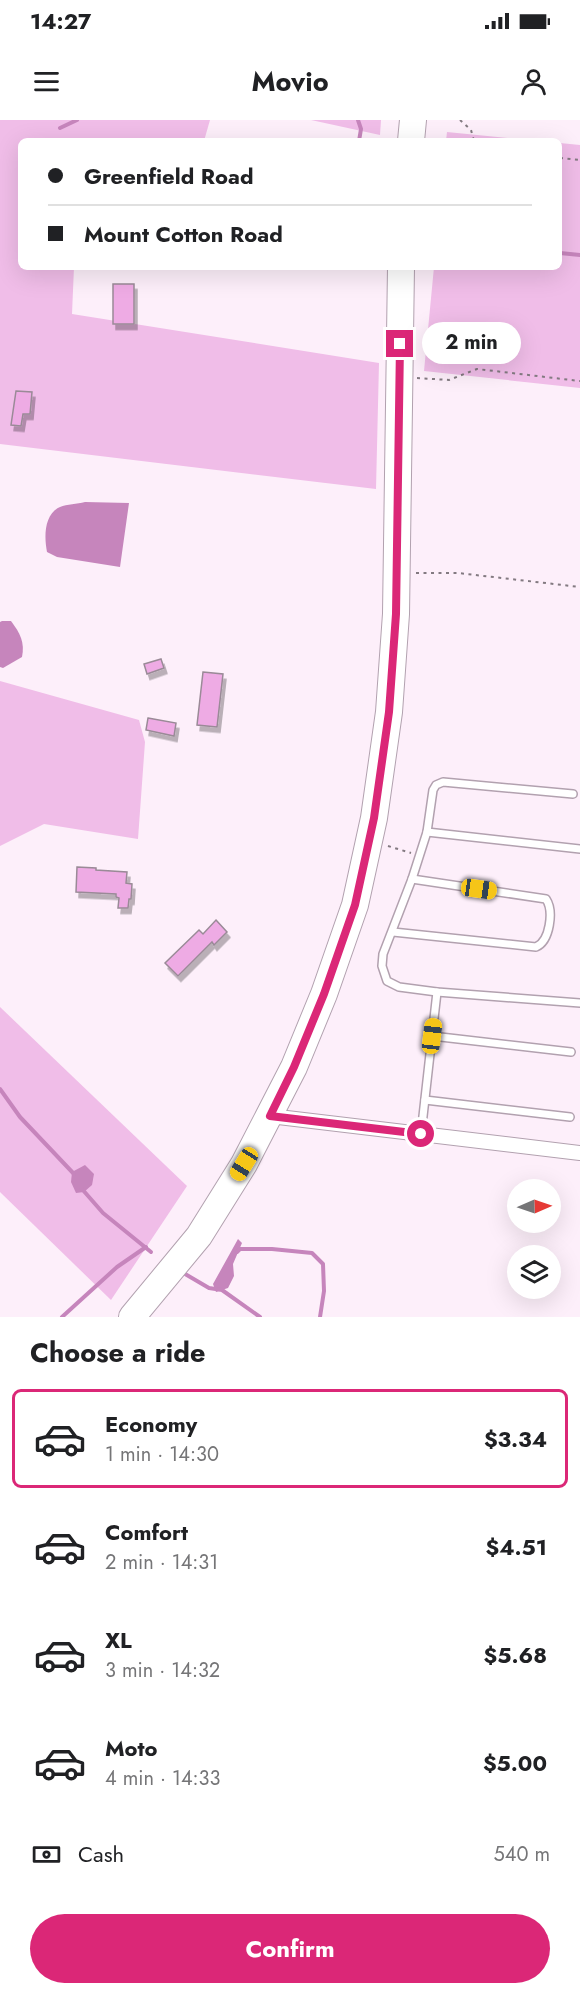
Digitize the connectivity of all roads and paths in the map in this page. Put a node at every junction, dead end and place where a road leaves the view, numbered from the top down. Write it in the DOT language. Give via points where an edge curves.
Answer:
graph roads {
  1 [pos="413,120"];
  2 [pos="460,120"];
  3 [pos="411,138"];
  4 [pos="473,138"];
  5 [pos="562,158"];
  6 [pos="580,160"];
  7 [pos="401,270"];
  8 [pos="399,377"];
  9 [pos="580,381"];
  10 [pos="396,573"];
  11 [pos="580,587"];
  12 [pos="573,794"];
  13 [pos="427,832"];
  14 [pos="369,842"];
  15 [pos="580,849"];
  16 [pos="419,856"];
  17 [pos="412,879"];
  18 [pos="393,932"];
  19 [pos="437,992"];
  20 [pos="580,1003"];
  21 [pos="432,1036"];
  22 [pos="571,1052"];
  23 [pos="425,1100"];
  24 [pos="270,1116"];
  25 [pos="570,1117"];
  26 [pos="421,1134"];
  27 [pos="580,1153"];
  28 [pos="132,1317"];
  1 -- 3 [label="highway"];
  2 -- 4 [label="path"];
  5 -- 6 [label="path"];
  7 -- 8 [label="highway"];
  8 -- 9 [label="path" via="449,380 477,369"];
  8 -- 10 [label="highway"];
  10 -- 11 [label="path" via="458,573"];
  10 -- 14 [label="highway" via="389,712"];
  12 -- 13 [label="lane" via="443,782 433,790"];
  13 -- 15 [label="lane"];
  13 -- 16 [label="lane"];
  14 -- 16 [label="path"];
  14 -- 24 [label="highway" via="355,905 324,994"];
  16 -- 17 [label="lane"];
  17 -- 18 [label="lane"];
  17 -- 18 [label="lane" via="546,899 551,906 547,939 536,947"];
  18 -- 19 [label="lane" via="383,954 387,981 399,987"];
  19 -- 20 [label="lane"];
  19 -- 21 [label="lane"];
  21 -- 22 [label="lane"];
  21 -- 23 [label="lane"];
  23 -- 25 [label="lane"];
  23 -- 26 [label="lane"];
  24 -- 26 [label="street"];
  24 -- 28 [label="highway" via="199,1236"];
  26 -- 27 [label="street"];
}
